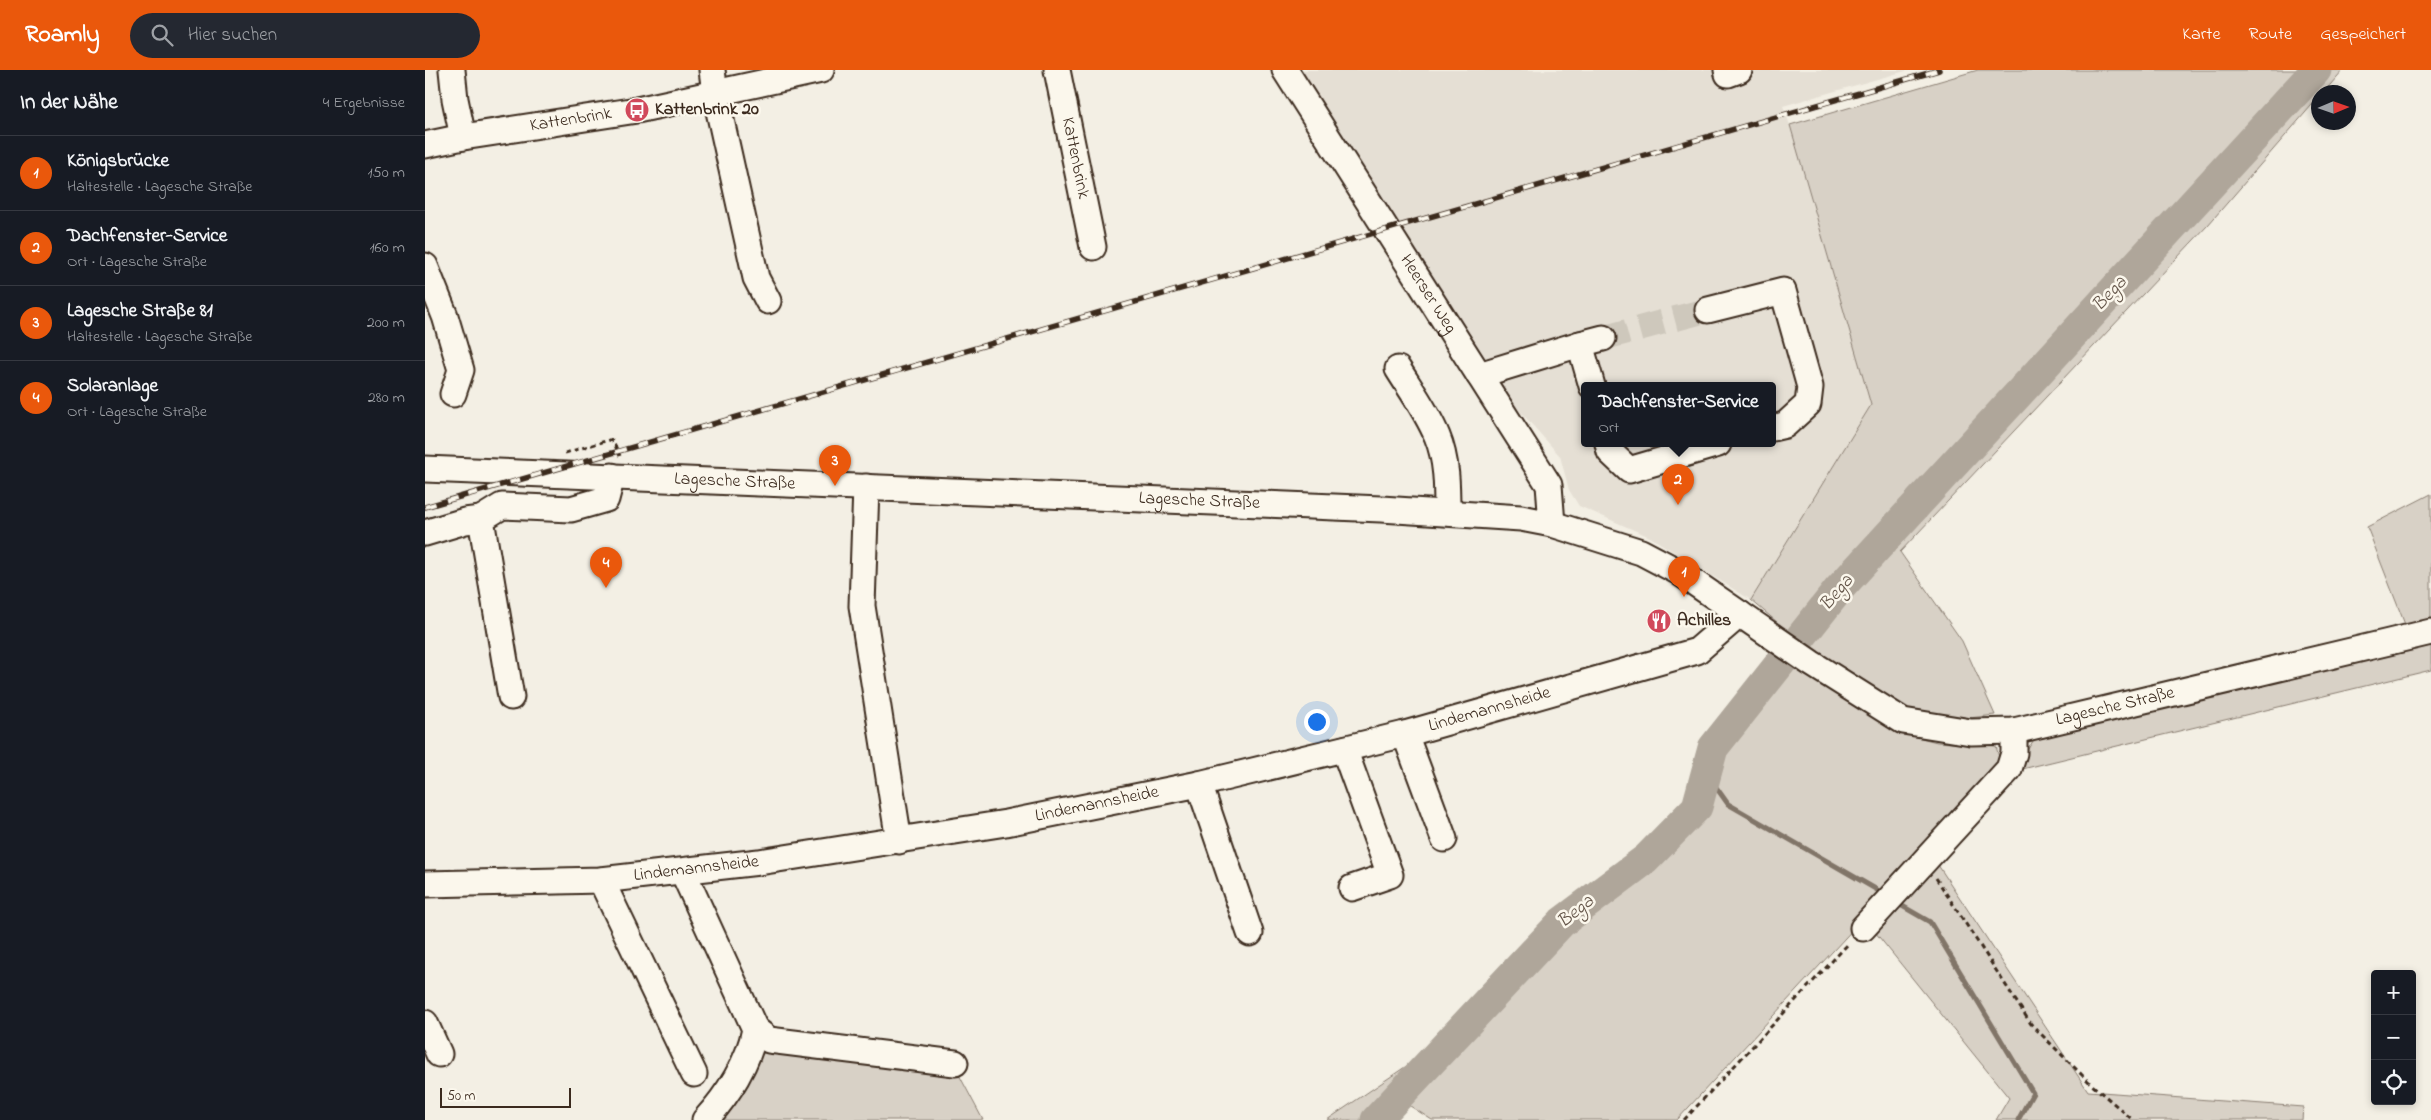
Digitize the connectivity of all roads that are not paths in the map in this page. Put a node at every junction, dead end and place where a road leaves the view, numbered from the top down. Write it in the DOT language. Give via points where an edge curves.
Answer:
graph roads {
  1 [pos="452,70"];
  2 [pos="821,70"];
  3 [pos="1057,70"];
  4 [pos="1285,70"];
  5 [pos="1727,70"];
  6 [pos="1739,70"];
  7 [pos="713,82"];
  8 [pos="463,137"];
  9 [pos="425,145"];
  10 [pos="1093,247"];
  11 [pos="425,266"];
  12 [pos="768,302"];
  13 [pos="1708,310"];
  14 [pos="1397,369"];
  15 [pos="1479,375"];
  16 [pos="1592,382"];
  17 [pos="453,394"];
  18 [pos="1776,427"];
  19 [pos="1609,447"];
  20 [pos="1708,447"];
  21 [pos="425,469"];
  22 [pos="612,476"];
  23 [pos="866,487"];
  24 [pos="1447,512"];
  25 [pos="481,519"];
  26 [pos="1551,524"];
  27 [pos="425,533"];
  28 [pos="1750,620"];
  29 [pos="2431,632"];
  30 [pos="511,697"];
  31 [pos="2014,731"];
  32 [pos="1405,734"];
  33 [pos="1344,749"];
  34 [pos="1199,784"];
  35 [pos="1444,839"];
  36 [pos="899,841"];
  37 [pos="683,872"];
  38 [pos="601,880"];
  39 [pos="425,884"];
  40 [pos="1352,888"];
  41 [pos="1863,928"];
  42 [pos="1250,933"];
  43 [pos="425,1024"];
  44 [pos="755,1029"];
  45 [pos="439,1054"];
  46 [pos="955,1063"];
  47 [pos="694,1074"];
  48 [pos="705,1120"];
  1 -- 8 [label="street"];
  2 -- 7 [label="street, Kattenbrink"];
  3 -- 10 [label="street, Kattenbrink"];
  4 -- 15 [label="street, Heerser Weg"];
  5 -- 6 [label="street" via="1729,74"];
  7 -- 8 [label="street, Kattenbrink" via="637,110"];
  7 -- 12 [label="street" via="756,278"];
  8 -- 9 [label="street, Kattenbrink"];
  11 -- 17 [label="street" via="445,316 461,370"];
  13 -- 18 [label="street" via="1783,290 1810,386 1808,404 1785,424"];
  14 -- 24 [label="street" via="1437,435 1447,480"];
  15 -- 16 [label="street" via="1592,341"];
  15 -- 26 [label="street, Heerser Weg" via="1549,485"];
  19 -- 20 [label="street" via="1629,470"];
  21 -- 22 [label="street, Lagesche Straße"];
  22 -- 23 [label="street, Lagesche Straße"];
  22 -- 25 [label="street" via="606,499 571,509 502,506"];
  23 -- 24 [label="street, Lagesche Straße"];
  23 -- 36 [label="street" via="862,606"];
  24 -- 26 [label="street, Lagesche Straße" via="1505,516"];
  25 -- 27 [label="street"];
  25 -- 30 [label="street"];
  26 -- 28 [label="street, Lagesche Straße" via="1641,552 1679,572"];
  28 -- 31 [label="street, Lagesche Straße" via="1903,721 1971,732"];
  28 -- 32 [label="street, Lindemannsheide" via="1697,652"];
  29 -- 31 [label="street, Lagesche Straße"];
  31 -- 41 [label="street" via="2014,753 2009,769"];
  32 -- 33 [label="street, Lindemannsheide"];
  32 -- 35 [label="street"];
  33 -- 34 [label="street, Lindemannsheide"];
  33 -- 40 [label="street" via="1390,875"];
  34 -- 36 [label="street, Lindemannsheide"];
  34 -- 42 [label="street"];
  36 -- 37 [label="street, Lindemannsheide"];
  37 -- 38 [label="street, Lindemannsheide"];
  37 -- 44 [label="street"];
  38 -- 39 [label="street, Lindemannsheide"];
  38 -- 47 [label="street"];
  43 -- 45 [label="street"];
  44 -- 46 [label="street" via="769,1040"];
  44 -- 48 [label="street" via="751,1050"];
}
